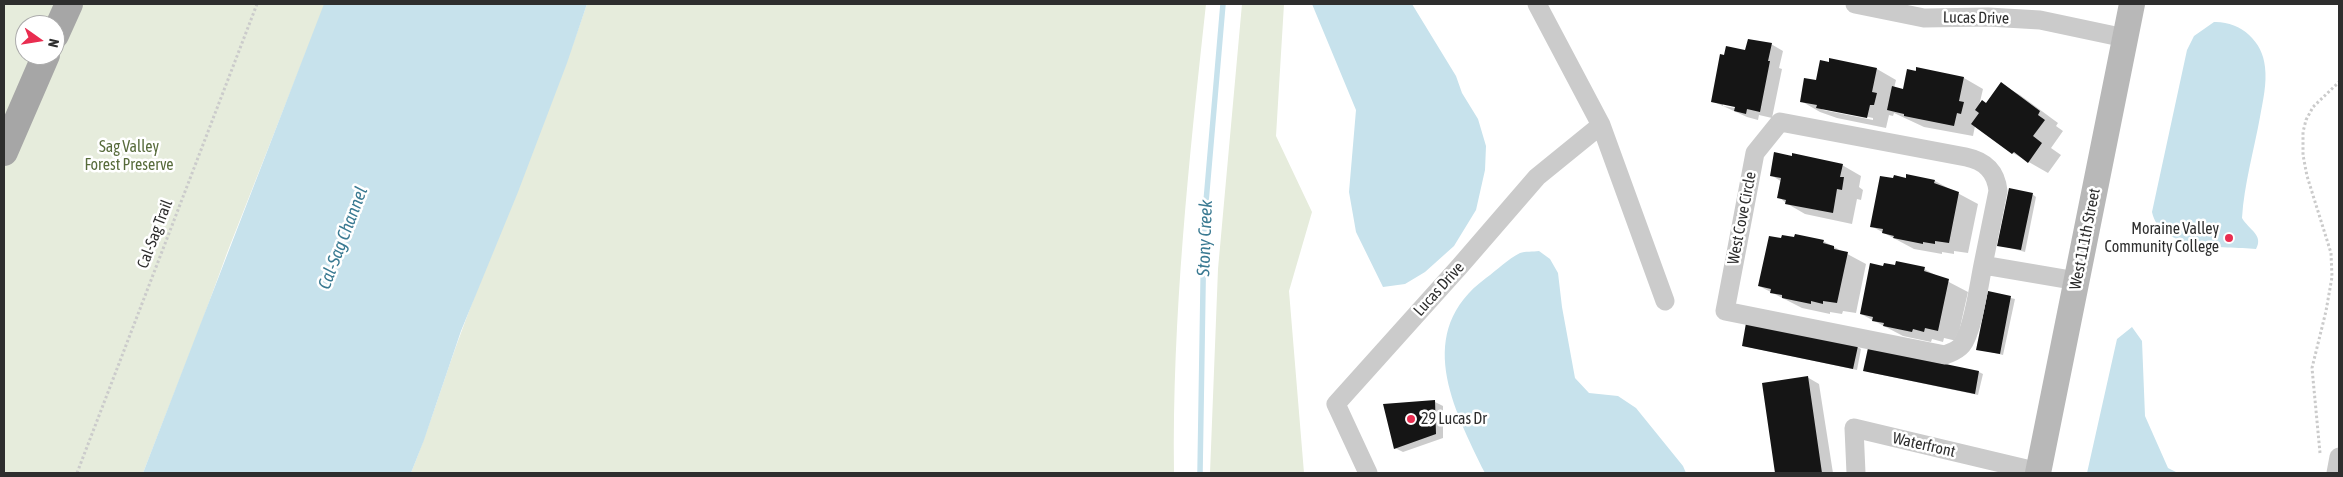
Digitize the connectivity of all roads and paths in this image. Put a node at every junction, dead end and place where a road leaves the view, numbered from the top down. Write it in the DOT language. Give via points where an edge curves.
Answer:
graph roads {
  1 [pos="257,4"];
  2 [pos="1537,4"];
  3 [pos="1855,4"];
  4 [pos="2132,4"];
  5 [pos="2126,38"];
  6 [pos="42,65"];
  7 [pos="2339,82"];
  8 [pos="1601,125"];
  9 [pos="4,152"];
  10 [pos="1983,265"];
  11 [pos="2077,280"];
  12 [pos="1665,301"];
  13 [pos="2320,454"];
  14 [pos="2339,457"];
  15 [pos="2039,472"];
  16 [pos="77,473"];
  17 [pos="1368,473"];
  18 [pos="1856,473"];
  19 [pos="2336,473"];
  1 -- 16 [label="path, Cal-Sag Trail"];
  2 -- 8 [label="street"];
  3 -- 5 [label="street, Lucas Drive" via="1924,18 2040,20"];
  4 -- 5 [label="main road, West 111th Street"];
  5 -- 11 [label="main road, West 111th Street"];
  6 -- 9 [label="main road"];
  7 -- 13 [label="path" via="2313,107 2303,132 2307,176 2331,253 2332,277 2312,368"];
  8 -- 12 [label="street"];
  8 -- 17 [label="street, Lucas Drive" via="1537,177 1336,404"];
  10 -- 10 [label="street, West Cove Circle" via="1998,191 1997,180 1984,164 1966,157 1780,122 1755,153 1725,311 1945,355 1963,344"];
  10 -- 11 [label="street"];
  11 -- 15 [label="main road, West 111th Street"];
  14 -- 19 [label="street"];
  15 -- 18 [label="street, Waterfront" via="1854,428"];
}
